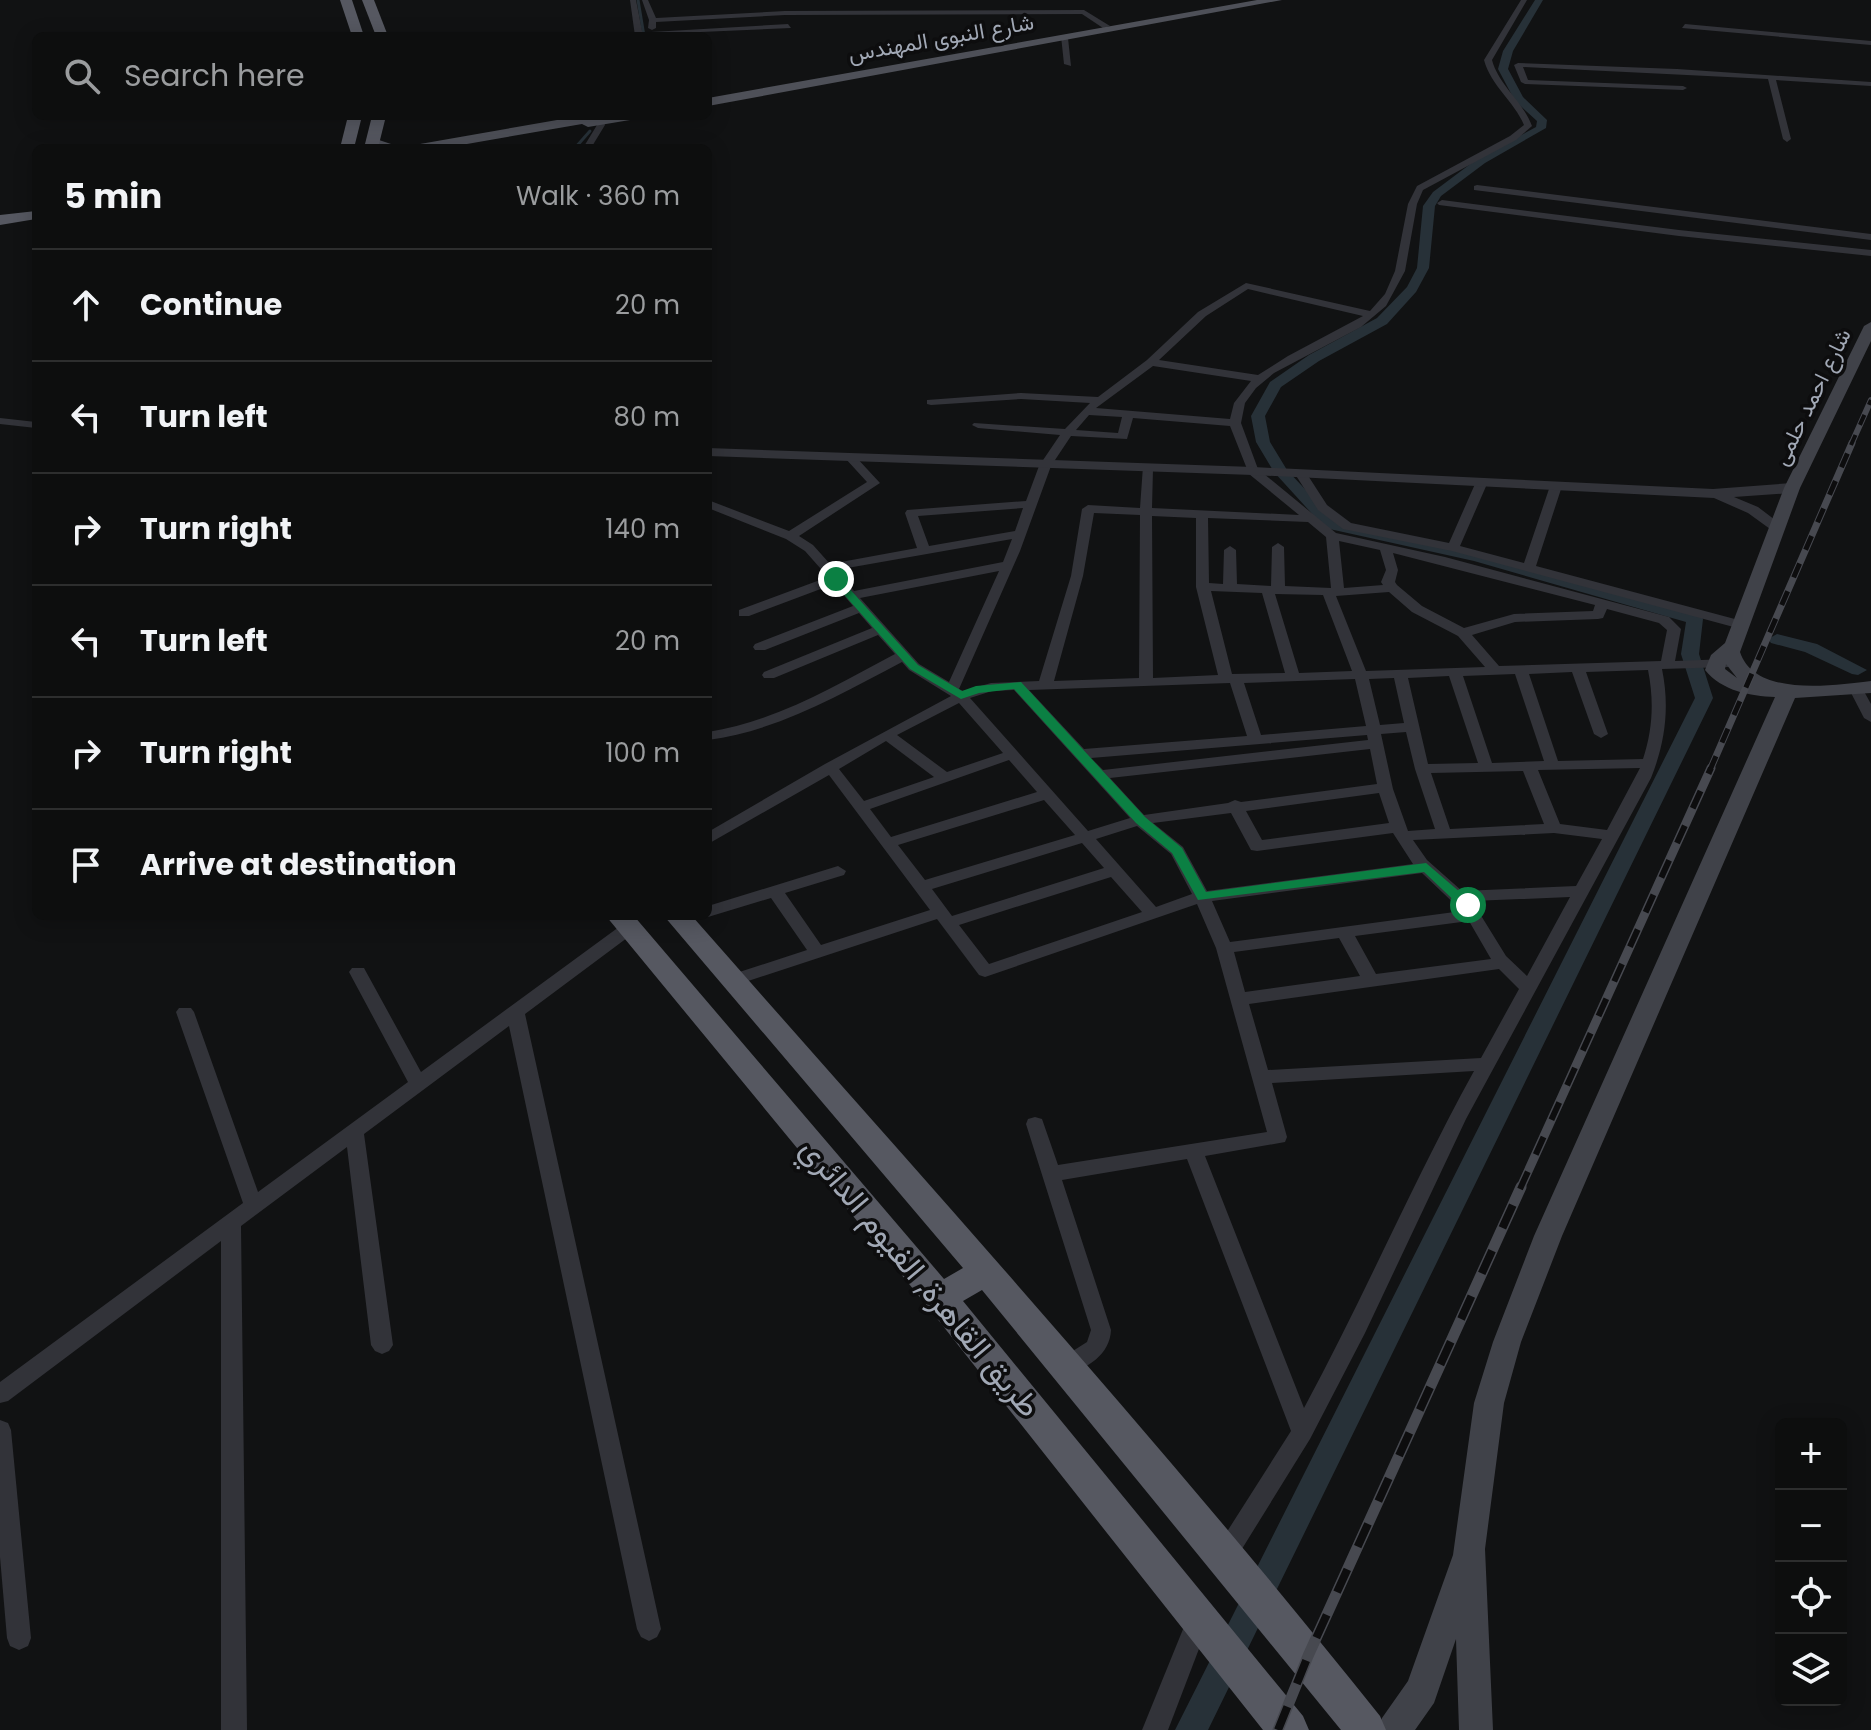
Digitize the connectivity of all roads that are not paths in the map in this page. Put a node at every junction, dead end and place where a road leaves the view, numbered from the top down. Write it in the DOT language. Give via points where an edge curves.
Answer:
graph roads {
  1 [pos="346,0"];
  2 [pos="368,0"];
  3 [pos="633,0"];
  4 [pos="645,0"];
  5 [pos="896,0"];
  6 [pos="927,0"];
  7 [pos="970,0"];
  8 [pos="1002,0"];
  9 [pos="1037,0"];
  10 [pos="1074,0"];
  11 [pos="1249,0"];
  12 [pos="1276,0"];
  13 [pos="1524,0"];
  14 [pos="1005,12"];
  15 [pos="1040,12"];
  16 [pos="1084,12"];
  17 [pos="897,13"];
  18 [pos="928,13"];
  19 [pos="972,13"];
  20 [pos="653,20"];
  21 [pos="788,26"];
  22 [pos="1106,26"];
  23 [pos="1685,26"];
  24 [pos="357,32"];
  25 [pos="380,32"];
  26 [pos="638,32"];
  27 [pos="655,32"];
  28 [pos="689,32"];
  29 [pos="780,34"];
  30 [pos="712,38"];
  31 [pos="1064,38"];
  32 [pos="1871,43"];
  33 [pos="1068,64"];
  34 [pos="1772,78"];
  35 [pos="812,81"];
  36 [pos="1871,84"];
  37 [pos="1683,88"];
  38 [pos="712,99"];
  39 [pos="354,120"];
  40 [pos="378,120"];
  41 [pos="590,120"];
  42 [pos="592,120"];
  43 [pos="601,120"];
  44 [pos="1787,139"];
  45 [pos="348,144"];
  46 [pos="372,144"];
  47 [pos="444,144"];
  48 [pos="470,144"];
  49 [pos="589,144"];
  50 [pos="1477,188"];
  51 [pos="1442,203"];
  52 [pos="32,213"];
  53 [pos="0,217"];
  54 [pos="1871,237"];
  55 [pos="1871,253"];
  56 [pos="1372,315"];
  57 [pos="1871,326"];
  58 [pos="1151,362"];
  59 [pos="1261,379"];
  60 [pos="1099,400"];
  61 [pos="931,402"];
  62 [pos="1086,411"];
  63 [pos="1128,415"];
  64 [pos="0,421"];
  65 [pos="1235,423"];
  66 [pos="32,425"];
  67 [pos="978,425"];
  68 [pos="1068,432"];
  69 [pos="712,452"];
  70 [pos="851,458"];
  71 [pos="1045,466"];
  72 [pos="1147,469"];
  73 [pos="1258,472"];
  74 [pos="1296,474"];
  75 [pos="1481,484"];
  76 [pos="1556,486"];
  77 [pos="1792,488"];
  78 [pos="1713,494"];
  79 [pos="1032,504"];
  80 [pos="712,506"];
  81 [pos="1145,511"];
  82 [pos="1202,514"];
  83 [pos="1307,519"];
  84 [pos="1777,529"];
  85 [pos="1021,534"];
  86 [pos="790,536"];
  87 [pos="1332,536"];
  88 [pos="1278,547"];
  89 [pos="1385,547"];
  90 [pos="1453,548"];
  91 [pos="924,549"];
  92 [pos="1230,550"];
  93 [pos="1008,565"];
  94 [pos="1529,568"];
  95 [pos="831,573"];
  96 [pos="1203,587"];
  97 [pos="1230,588"];
  98 [pos="1392,588"];
  99 [pos="1273,590"];
  100 [pos="1333,592"];
  101 [pos="850,596"];
  102 [pos="1602,603"];
  103 [pos="861,608"];
  104 [pos="744,613"];
  105 [pos="1741,625"];
  106 [pos="879,630"];
  107 [pos="1463,633"];
  108 [pos="760,647"];
  109 [pos="903,656"];
  110 [pos="1720,659"];
  111 [pos="1665,665"];
  112 [pos="1577,666"];
  113 [pos="1520,668"];
  114 [pos="1494,669"];
  115 [pos="1454,670"];
  116 [pos="1400,672"];
  117 [pos="1360,674"];
  118 [pos="769,675"];
  119 [pos="1293,676"];
  120 [pos="1231,678"];
  121 [pos="1146,680"];
  122 [pos="1046,683"];
  123 [pos="1017,685"];
  124 [pos="1864,688"];
  125 [pos="1788,691"];
  126 [pos="957,692"];
  127 [pos="1871,718"];
  128 [pos="1411,727"];
  129 [pos="1601,734"];
  130 [pos="887,735"];
  131 [pos="712,736"];
  132 [pos="1373,736"];
  133 [pos="1255,739"];
  134 [pos="1013,754"];
  135 [pos="1080,754"];
  136 [pos="1650,763"];
  137 [pos="1552,764"];
  138 [pos="1528,765"];
  139 [pos="1486,766"];
  140 [pos="830,767"];
  141 [pos="1422,769"];
  142 [pos="1099,775"];
  143 [pos="943,776"];
  144 [pos="1387,787"];
  145 [pos="1047,794"];
  146 [pos="1235,805"];
  147 [pos="862,807"];
  148 [pos="1140,820"];
  149 [pos="1554,828"];
  150 [pos="1401,831"];
  151 [pos="1444,834"];
  152 [pos="1085,835"];
  153 [pos="1611,835"];
  154 [pos="712,837"];
  155 [pos="889,843"];
  156 [pos="1426,867"];
  157 [pos="1115,870"];
  158 [pos="838,871"];
  159 [pos="921,887"];
  160 [pos="775,891"];
  161 [pos="1580,891"];
  162 [pos="1460,896"];
  163 [pos="1202,897"];
  164 [pos="712,910"];
  165 [pos="1153,914"];
  166 [pos="1474,915"];
  167 [pos="944,917"];
  168 [pos="693,920"];
  169 [pos="624,922"];
  170 [pos="1344,932"];
  171 [pos="1224,948"];
  172 [pos="817,952"];
  173 [pos="1503,963"];
  174 [pos="358,972"];
  175 [pos="733,980"];
  176 [pos="1371,980"];
  177 [pos="1529,988"];
  178 [pos="1238,999"];
  179 [pos="515,1011"];
  180 [pos="185,1012"];
  181 [pos="1488,1064"];
  182 [pos="1261,1077"];
  183 [pos="418,1083"];
  184 [pos="1035,1124"];
  185 [pos="354,1130"];
  186 [pos="1194,1152"];
  187 [pos="1051,1174"];
  188 [pos="253,1204"];
  189 [pos="231,1221"];
  190 [pos="986,1272"];
  191 [pos="940,1297"];
  192 [pos="382,1345"];
  193 [pos="1065,1367"];
  194 [pos="0,1394"];
  195 [pos="0,1430"];
  196 [pos="1302,1432"];
  197 [pos="1469,1549"];
  198 [pos="1224,1558"];
  199 [pos="649,1629"];
  200 [pos="1208,1630"];
  201 [pos="19,1638"];
  202 [pos="1277,1715"];
  203 [pos="234,1730"];
  204 [pos="1155,1730"];
  205 [pos="1366,1730"];
  206 [pos="1394,1730"];
  207 [pos="1476,1730"];
  1 -- 24 [label="highway"];
  2 -- 25 [label="highway"];
  3 -- 26 [label="street"];
  4 -- 20 [label="street"];
  5 -- 17 [label="street"];
  6 -- 18 [label="street"];
  7 -- 19 [label="street"];
  8 -- 14 [label="street"];
  9 -- 15 [label="street"];
  10 -- 16 [label="street"];
  11 -- 22 [label="main road, شارع النبوى المهندس"];
  12 -- 31 [label="main road, شارع النبوى المهندس" via="1192,20"];
  13 -- 56 [label="street" via="1488,60 1496,82 1521,109 1528,126 1420,188 1396,283"];
  14 -- 15 [label="street"];
  14 -- 19 [label="street"];
  15 -- 16 [label="street"];
  16 -- 22 [label="street"];
  17 -- 18 [label="street"];
  17 -- 20 [label="street"];
  18 -- 19 [label="street"];
  20 -- 27 [label="street"];
  21 -- 28 [label="street"];
  22 -- 35 [label="main road, شارع النبوى المهندس"];
  23 -- 32 [label="street"];
  29 -- 30 [label="street"];
  31 -- 33 [label="street"];
  31 -- 35 [label="main road, شارع النبوى المهندس"];
  34 -- 36 [label="street"];
  34 -- 37 [label="street" via="1518,65 1525,82"];
  34 -- 44 [label="street"];
  35 -- 38 [label="main road, شارع النبوى المهندس"];
  39 -- 45 [label="highway"];
  40 -- 46 [label="highway"];
  41 -- 47 [label="main road"];
  42 -- 48 [label="main road"];
  43 -- 49 [label="street"];
  50 -- 54 [label="street"];
  51 -- 55 [label="street"];
  52 -- 53 [label="highway"];
  56 -- 58 [label="street" via="1246,286 1202,314"];
  56 -- 59 [label="street"];
  57 -- 77 [label="main road, شارع احمد حلمى"];
  58 -- 59 [label="street"];
  58 -- 60 [label="street"];
  59 -- 65 [label="street" via="1240,399"];
  60 -- 61 [label="street" via="1021,396"];
  60 -- 62 [label="street"];
  62 -- 63 [label="street"];
  62 -- 68 [label="street"];
  63 -- 65 [label="street"];
  63 -- 68 [label="street" via="1123,437"];
  64 -- 66 [label="street"];
  65 -- 73 [label="street"];
  67 -- 68 [label="street"];
  68 -- 71 [label="street"];
  69 -- 70 [label="street"];
  70 -- 71 [label="street"];
  70 -- 86 [label="street" via="874,483"];
  71 -- 72 [label="street"];
  71 -- 79 [label="street"];
  72 -- 73 [label="street"];
  72 -- 81 [label="street"];
  73 -- 74 [label="street"];
  73 -- 83 [label="street"];
  74 -- 75 [label="street"];
  74 -- 90 [label="street" via="1322,507 1347,526"];
  75 -- 76 [label="street"];
  75 -- 90 [label="street"];
  76 -- 78 [label="street"];
  76 -- 94 [label="street"];
  77 -- 78 [label="street"];
  77 -- 84 [label="main road, شارع احمد حلمى"];
  78 -- 84 [label="street" via="1753,510"];
  79 -- 85 [label="street"];
  79 -- 91 [label="street" via="911,513"];
  80 -- 86 [label="street"];
  81 -- 82 [label="street"];
  81 -- 121 [label="street"];
  81 -- 122 [label="street" via="1088,509 1077,576"];
  82 -- 83 [label="street"];
  82 -- 96 [label="street"];
  83 -- 87 [label="street"];
  84 -- 105 [label="main road, شارع احمد حلمى"];
  85 -- 91 [label="street"];
  85 -- 93 [label="street"];
  86 -- 95 [label="street"];
  87 -- 89 [label="street"];
  87 -- 100 [label="street"];
  88 -- 99 [label="street"];
  89 -- 98 [label="street"];
  89 -- 102 [label="street"];
  90 -- 94 [label="street"];
  91 -- 95 [label="street"];
  92 -- 97 [label="street"];
  93 -- 101 [label="street"];
  93 -- 126 [label="street"];
  94 -- 105 [label="street"];
  95 -- 101 [label="street"];
  95 -- 104 [label="street"];
  96 -- 97 [label="street"];
  96 -- 120 [label="street"];
  97 -- 99 [label="street"];
  98 -- 100 [label="street"];
  98 -- 107 [label="street" via="1417,609"];
  99 -- 100 [label="street"];
  99 -- 119 [label="street"];
  100 -- 117 [label="street"];
  101 -- 103 [label="street"];
  102 -- 107 [label="street" via="1598,615 1514,618"];
  102 -- 111 [label="street" via="1670,624 1674,629"];
  103 -- 106 [label="street"];
  103 -- 108 [label="street"];
  105 -- 110 [label="main road, شارع احمد حلمى"];
  106 -- 109 [label="street"];
  106 -- 118 [label="street"];
  107 -- 114 [label="street"];
  109 -- 126 [label="street"];
  109 -- 131 [label="street" via="791,713"];
  110 -- 111 [label="street"];
  110 -- 125 [label="main road" via="1717,674 1732,683"];
  111 -- 112 [label="street"];
  111 -- 136 [label="street"];
  112 -- 113 [label="street"];
  112 -- 129 [label="street"];
  113 -- 114 [label="street"];
  113 -- 137 [label="street"];
  114 -- 115 [label="street"];
  115 -- 116 [label="street"];
  115 -- 139 [label="street"];
  116 -- 117 [label="street"];
  116 -- 128 [label="street"];
  117 -- 119 [label="street"];
  117 -- 132 [label="street"];
  119 -- 120 [label="street"];
  120 -- 121 [label="street"];
  120 -- 133 [label="street"];
  121 -- 122 [label="street"];
  122 -- 123 [label="street"];
  123 -- 126 [label="street"];
  123 -- 135 [label="street"];
  124 -- 125 [label="main road"];
  124 -- 127 [label="street"];
  125 -- 197 [label="main road" via="1548,1236 1507,1342 1489,1403"];
  126 -- 130 [label="street"];
  126 -- 134 [label="street"];
  128 -- 132 [label="street"];
  128 -- 141 [label="street"];
  130 -- 140 [label="street"];
  130 -- 143 [label="street"];
  132 -- 133 [label="street"];
  132 -- 142 [label="street"];
  132 -- 144 [label="street"];
  133 -- 135 [label="street"];
  134 -- 143 [label="street"];
  134 -- 145 [label="street"];
  135 -- 142 [label="street"];
  136 -- 137 [label="street"];
  136 -- 153 [label="street"];
  137 -- 138 [label="street"];
  138 -- 139 [label="street"];
  138 -- 149 [label="street"];
  139 -- 141 [label="street"];
  140 -- 147 [label="street"];
  140 -- 154 [label="street"];
  141 -- 151 [label="street"];
  142 -- 148 [label="street"];
  143 -- 147 [label="street"];
  144 -- 146 [label="street"];
  144 -- 150 [label="street"];
  145 -- 152 [label="street"];
  145 -- 155 [label="street"];
  146 -- 148 [label="street"];
  146 -- 150 [label="street" via="1257,846"];
  147 -- 155 [label="street"];
  148 -- 152 [label="street"];
  148 -- 163 [label="street" via="1177,851"];
  149 -- 151 [label="street"];
  149 -- 153 [label="street"];
  150 -- 151 [label="street"];
  150 -- 156 [label="street"];
  152 -- 157 [label="street"];
  152 -- 159 [label="street"];
  153 -- 161 [label="street"];
  155 -- 159 [label="street"];
  156 -- 162 [label="street"];
  156 -- 163 [label="street"];
  157 -- 165 [label="street"];
  157 -- 167 [label="street"];
  158 -- 160 [label="street"];
  159 -- 167 [label="street"];
  160 -- 164 [label="street"];
  160 -- 172 [label="street"];
  161 -- 162 [label="street"];
  161 -- 177 [label="street"];
  162 -- 166 [label="street"];
  163 -- 165 [label="street"];
  163 -- 171 [label="street"];
  165 -- 167 [label="street" via="985,971"];
  166 -- 170 [label="street"];
  166 -- 173 [label="street"];
  167 -- 172 [label="street"];
  168 -- 175 [label="highway, طريق القاهرة, الفيوم الدائري"];
  169 -- 179 [label="street"];
  169 -- 191 [label="highway, طريق القاهرة, الفيوم الدائري"];
  170 -- 171 [label="street"];
  170 -- 176 [label="street"];
  171 -- 178 [label="street"];
  172 -- 175 [label="street"];
  173 -- 176 [label="street"];
  173 -- 177 [label="street"];
  174 -- 183 [label="street"];
  175 -- 190 [label="highway, طريق القاهرة, الفيوم الدائري"];
  176 -- 178 [label="street"];
  177 -- 181 [label="street"];
  178 -- 182 [label="street"];
  179 -- 183 [label="street"];
  179 -- 199 [label="street"];
  180 -- 188 [label="street"];
  181 -- 182 [label="street"];
  181 -- 196 [label="street"];
  182 -- 186 [label="street" via="1278,1137"];
  183 -- 185 [label="street"];
  184 -- 187 [label="street"];
  185 -- 188 [label="street"];
  185 -- 192 [label="street"];
  186 -- 187 [label="street"];
  186 -- 196 [label="street"];
  187 -- 193 [label="street" via="1102,1340"];
  188 -- 189 [label="street"];
  189 -- 194 [label="street"];
  189 -- 203 [label="street"];
  190 -- 191 [label="highway"];
  190 -- 193 [label="highway, طريق القاهرة, الفيوم الدائري"];
  191 -- 200 [label="highway, طريق القاهرة, الفيوم الدائري"];
  193 -- 198 [label="highway, طريق القاهرة, الفيوم الدائري"];
  195 -- 201 [label="street"];
  196 -- 198 [label="street"];
  197 -- 206 [label="main road" via="1431,1670 1411,1711"];
  197 -- 207 [label="main road"];
  198 -- 205 [label="highway, طريق القاهرة, الفيوم الدائري"];
  200 -- 202 [label="highway, طريق القاهرة, الفيوم الدائري"];
  200 -- 204 [label="street"];
}
